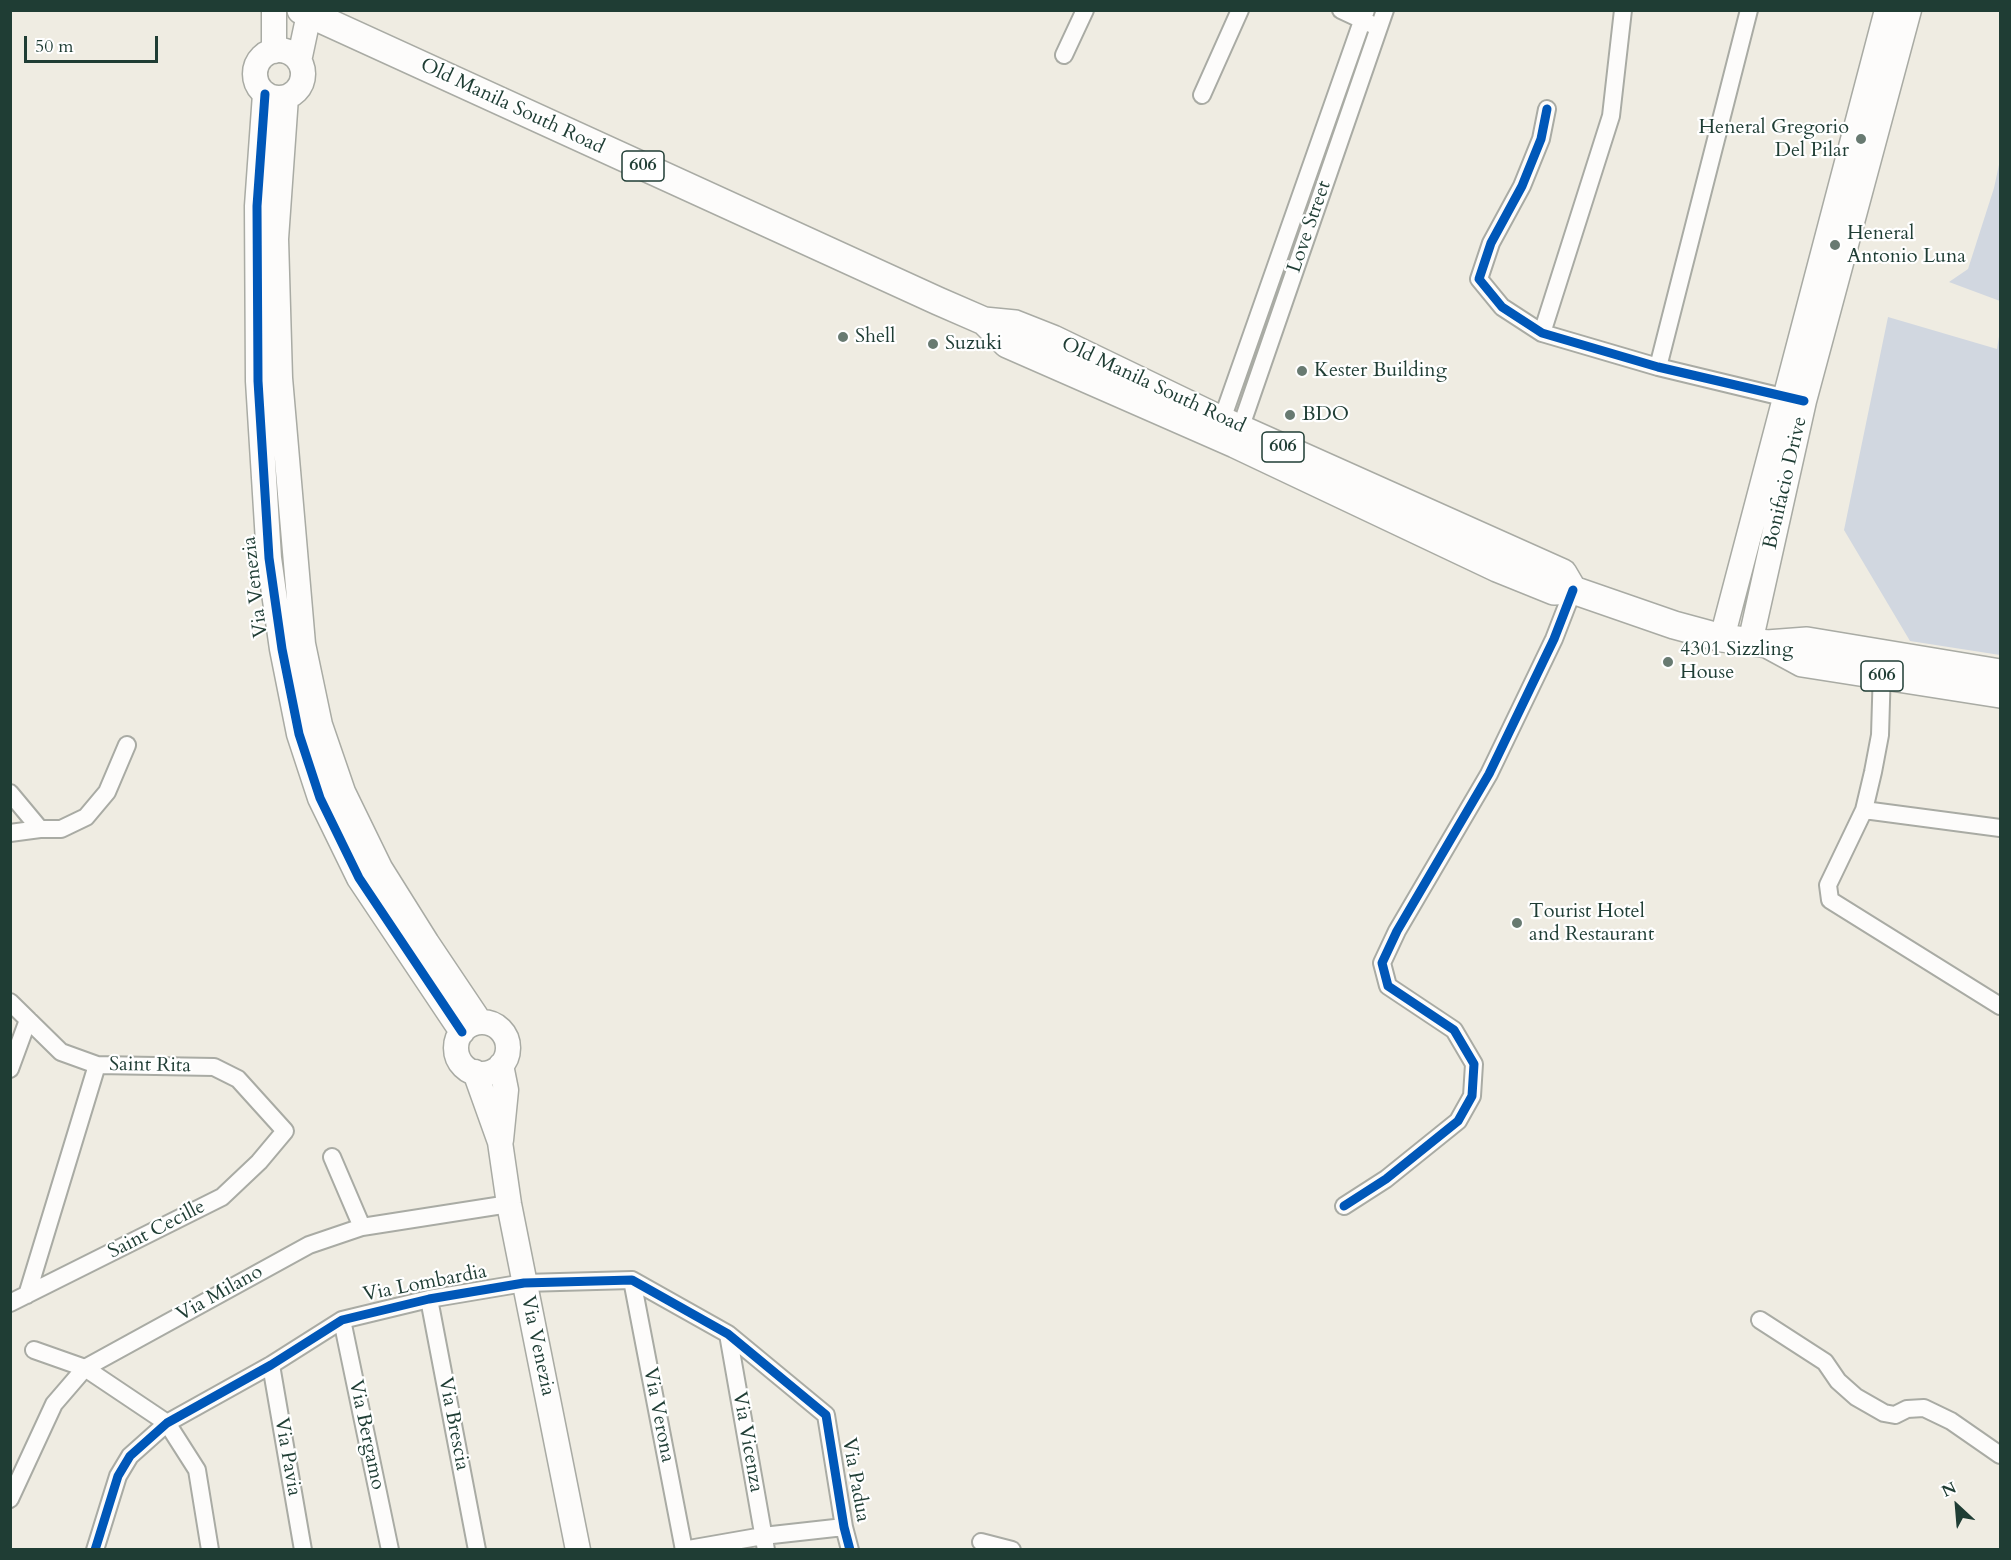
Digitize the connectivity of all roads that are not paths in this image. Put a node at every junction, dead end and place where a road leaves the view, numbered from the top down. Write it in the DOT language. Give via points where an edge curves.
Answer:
graph roads {
  1 [pos="274,10"];
  2 [pos="1085,10"];
  3 [pos="1240,10"];
  4 [pos="1341,10"];
  5 [pos="1385,10"];
  6 [pos="1623,10"];
  7 [pos="1749,10"];
  8 [pos="1887,10"];
  9 [pos="1909,10"];
  10 [pos="305,12"];
  11 [pos="1365,15"];
  12 [pos="1379,28"];
  13 [pos="274,51"];
  14 [pos="1064,55"];
  15 [pos="299,61"];
  16 [pos="275,95"];
  17 [pos="1202,95"];
  18 [pos="1547,109"];
  19 [pos="1542,333"];
  20 [pos="1658,367"];
  21 [pos="1794,399"];
  22 [pos="1228,432"];
  23 [pos="1573,590"];
  24 [pos="1722,638"];
  25 [pos="1759,643"];
  26 [pos="1882,665"];
  27 [pos="2001,673"];
  28 [pos="2001,694"];
  29 [pos="127,745"];
  30 [pos="10,793"];
  31 [pos="1864,810"];
  32 [pos="2001,828"];
  33 [pos="40,829"];
  34 [pos="10,833"];
  35 [pos="10,1002"];
  36 [pos="2001,1006"];
  37 [pos="28,1020"];
  38 [pos="471,1027"];
  39 [pos="97,1065"];
  40 [pos="501,1065"];
  41 [pos="10,1069"];
  42 [pos="475,1072"];
  43 [pos="285,1131"];
  44 [pos="500,1142"];
  45 [pos="332,1157"];
  46 [pos="509,1204"];
  47 [pos="1344,1206"];
  48 [pos="362,1227"];
  49 [pos="632,1280"];
  50 [pos="524,1283"];
  51 [pos="27,1295"];
  52 [pos="429,1299"];
  53 [pos="10,1303"];
  54 [pos="342,1320"];
  55 [pos="1760,1320"];
  56 [pos="728,1334"];
  57 [pos="34,1350"];
  58 [pos="271,1365"];
  59 [pos="85,1368"];
  60 [pos="167,1423"];
  61 [pos="2001,1455"];
  62 [pos="10,1499"];
  63 [pos="844,1527"];
  64 [pos="981,1542"];
  65 [pos="765,1543"];
  66 [pos="95,1550"];
  67 [pos="210,1550"];
  68 [pos="303,1550"];
  69 [pos="390,1550"];
  70 [pos="477,1550"];
  71 [pos="578,1550"];
  72 [pos="684,1550"];
  73 [pos="850,1550"];
  74 [pos="1012,1550"];
  1 -- 13 [label="street"];
  2 -- 14 [label="street"];
  3 -- 17 [label="street"];
  4 -- 11 [label="street"];
  5 -- 12 [label="street, Love Street"];
  6 -- 19 [label="street" via="1611,116"];
  7 -- 20 [label="street"];
  8 -- 21 [label="street, Bonifacio Drive" via="1818,277"];
  9 -- 21 [label="street, Bonifacio Drive"];
  10 -- 15 [label="street"];
  10 -- 22 [label="main road, Old Manila South Road / 606" via="984,321 1007,344"];
  11 -- 12 [label="street"];
  11 -- 22 [label="street, Love Street"];
  12 -- 22 [label="street, Love Street"];
  13 -- 15 [label="street" via="288,52"];
  13 -- 16 [label="street" via="261,59 255,73 256,81"];
  15 -- 16 [label="street" via="302,82 298,89"];
  16 -- 38 [label="street, Via Venezia" via="257,206 258,381 269,558 298,734 320,798 358,878"];
  18 -- 19 [label="street" via="1534,158 1491,243 1479,279 1502,307"];
  19 -- 20 [label="street"];
  20 -- 21 [label="street"];
  21 -- 24 [label="street, Bonifacio Drive"];
  21 -- 25 [label="street, Bonifacio Drive"];
  22 -- 23 [label="main road, Old Manila South Road / 606" via="1497,568 1554,591"];
  23 -- 24 [label="main road, Old Manila South Road / 606"];
  23 -- 47 [label="street" via="1554,639 1489,774 1382,963 1388,986 1454,1030 1474,1064 1472,1096 1458,1121 1386,1179"];
  24 -- 25 [label="main road, 606"];
  25 -- 26 [label="main road, 606" via="1807,641"];
  26 -- 27 [label="main road, 606"];
  26 -- 28 [label="main road, 606"];
  26 -- 31 [label="street" via="1880,735"];
  29 -- 33 [label="street" via="107,792 86,817 61,829"];
  30 -- 33 [label="street"];
  31 -- 32 [label="street"];
  31 -- 36 [label="street" via="1828,885 1830,900"];
  33 -- 34 [label="street"];
  35 -- 37 [label="street, Saint Rita"];
  37 -- 39 [label="street, Saint Rita" via="61,1052"];
  37 -- 41 [label="street"];
  38 -- 40 [label="street" via="497,1027 507,1041 506,1058"];
  38 -- 42 [label="street" via="456,1047 461,1063"];
  39 -- 43 [label="street, Saint Rita" via="214,1067 238,1079"];
  39 -- 51 [label="street"];
  40 -- 42 [label="street" via="489,1072"];
  40 -- 44 [label="street" via="507,1090"];
  42 -- 44 [label="street"];
  43 -- 51 [label="street, Saint Cecille" via="222,1197"];
  44 -- 46 [label="street, Via Venezia"];
  45 -- 48 [label="street"];
  46 -- 48 [label="street, Via Milano"];
  46 -- 50 [label="street, Via Venezia"];
  48 -- 59 [label="street, Via Milano" via="309,1245"];
  49 -- 50 [label="street, Via Lombardia"];
  49 -- 56 [label="street"];
  49 -- 72 [label="street, Via Verona"];
  50 -- 52 [label="street, Via Lombardia"];
  50 -- 71 [label="street, Via Venezia"];
  51 -- 53 [label="street, Saint Cecille"];
  52 -- 54 [label="street, Via Lombardia"];
  52 -- 70 [label="street, Via Brescia"];
  54 -- 58 [label="street, Via Lombardia"];
  54 -- 69 [label="street, Via Bergamo"];
  55 -- 61 [label="street" via="1825,1362 1856,1397 1884,1413 1895,1415 1924,1408"];
  56 -- 63 [label="street, Via Padua" via="826,1415"];
  56 -- 65 [label="street, Via Vicenza"];
  57 -- 59 [label="street"];
  58 -- 60 [label="street, Via Lombardia"];
  58 -- 68 [label="street, Via Pavia"];
  59 -- 60 [label="street"];
  59 -- 62 [label="street, Via Milano" via="54,1404"];
  60 -- 66 [label="street, Via Lombardia" via="130,1456 118,1476"];
  60 -- 67 [label="street" via="197,1470"];
  63 -- 65 [label="street"];
  63 -- 73 [label="street, Via Padua"];
  64 -- 74 [label="street"];
  65 -- 72 [label="street"];
}
